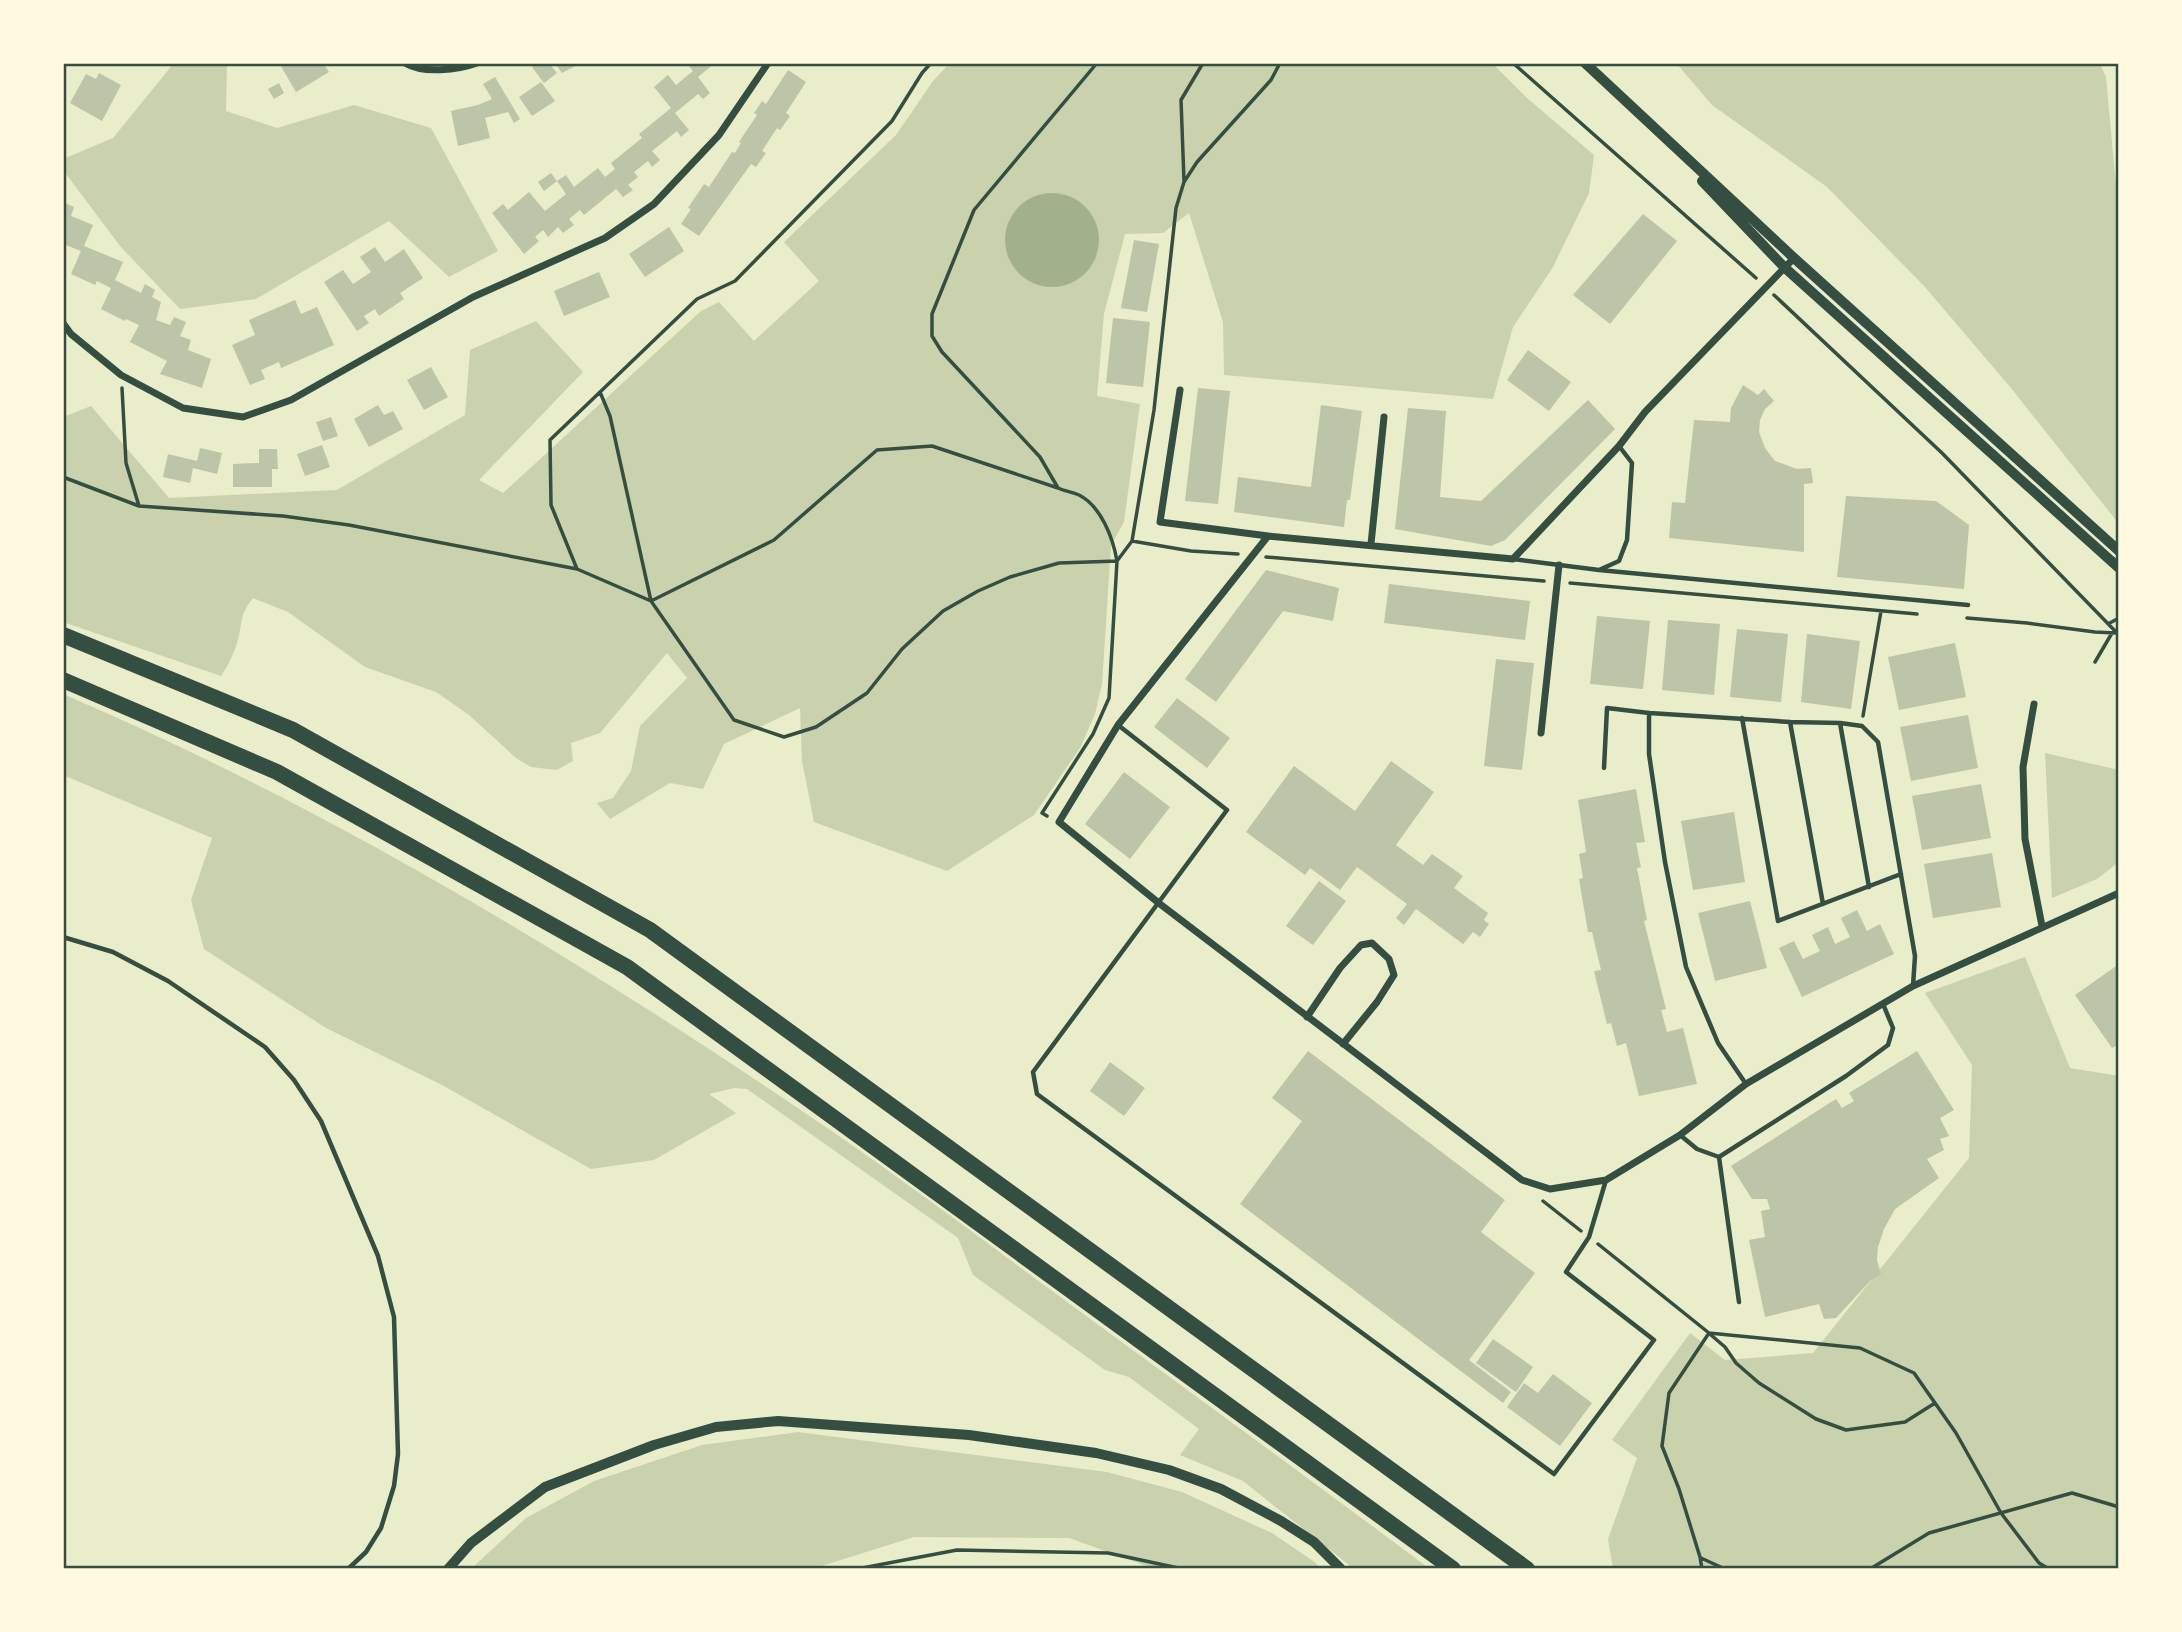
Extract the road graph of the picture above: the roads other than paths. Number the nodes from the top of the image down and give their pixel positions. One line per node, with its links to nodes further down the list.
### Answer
1 (405, 63): 2 (street)
2 (477, 63)
3 (768, 63): 8 (street)
4 (1585, 63): 5 (street)
5 (1625, 101): 6 (street); 7 (street)
6 (1794, 258): 7 (street); 14 (street)
7 (1784, 267): 11 (street); 17 (street)
8 (63, 323)
9 (1180, 390): 12 (street)
10 (1384, 417): 13 (street)
11 (1619, 446): 15 (street); 18 (lane)
12 (1268, 536): 13 (street); 27 (street)
13 (1371, 544): 15 (street)
14 (2119, 551)
15 (1513, 559): 16 (lane)
16 (1559, 565): 18 (lane); 28 (street)
17 (2119, 568)
18 (1599, 570): 19 (lane)
19 (1968, 605)
20 (63, 635): 50 (highway)
21 (63, 680): 49 (highway)
22 (2034, 704): 35 (street)
23 (1648, 713): 24 (lane); 29 (lane); 41 (lane)
24 (1742, 718): 25 (lane); 34 (lane)
25 (1790, 722): 26 (lane); 34 (lane)
26 (1840, 723): 30 (lane); 31 (lane)
27 (1118, 725): 33 (street); 33 (lane)
28 (1541, 733)
29 (1604, 768)
30 (1901, 874): 31 (lane); 37 (lane)
31 (1869, 887): 34 (lane)
32 (2119, 893): 35 (street)
33 (1160, 904): 39 (street); 44 (lane)
34 (1824, 904)
35 (2042, 926): 37 (street)
36 (63, 937): 46 (lane)
37 (1913, 986): 38 (street)
38 (1883, 1003): 41 (street); 43 (lane)
39 (1307, 1017): 40 (street); 40 (street)
40 (1343, 1044): 44 (street)
41 (1746, 1084): 42 (street)
42 (1680, 1135): 43 (lane); 44 (street)
43 (1719, 1157): 45 (lane)
44 (1606, 1180)
45 (1739, 1302)
46 (348, 1569)
47 (448, 1569): 48 (street)
48 (1340, 1569)
49 (1453, 1569)
50 (1527, 1569)

